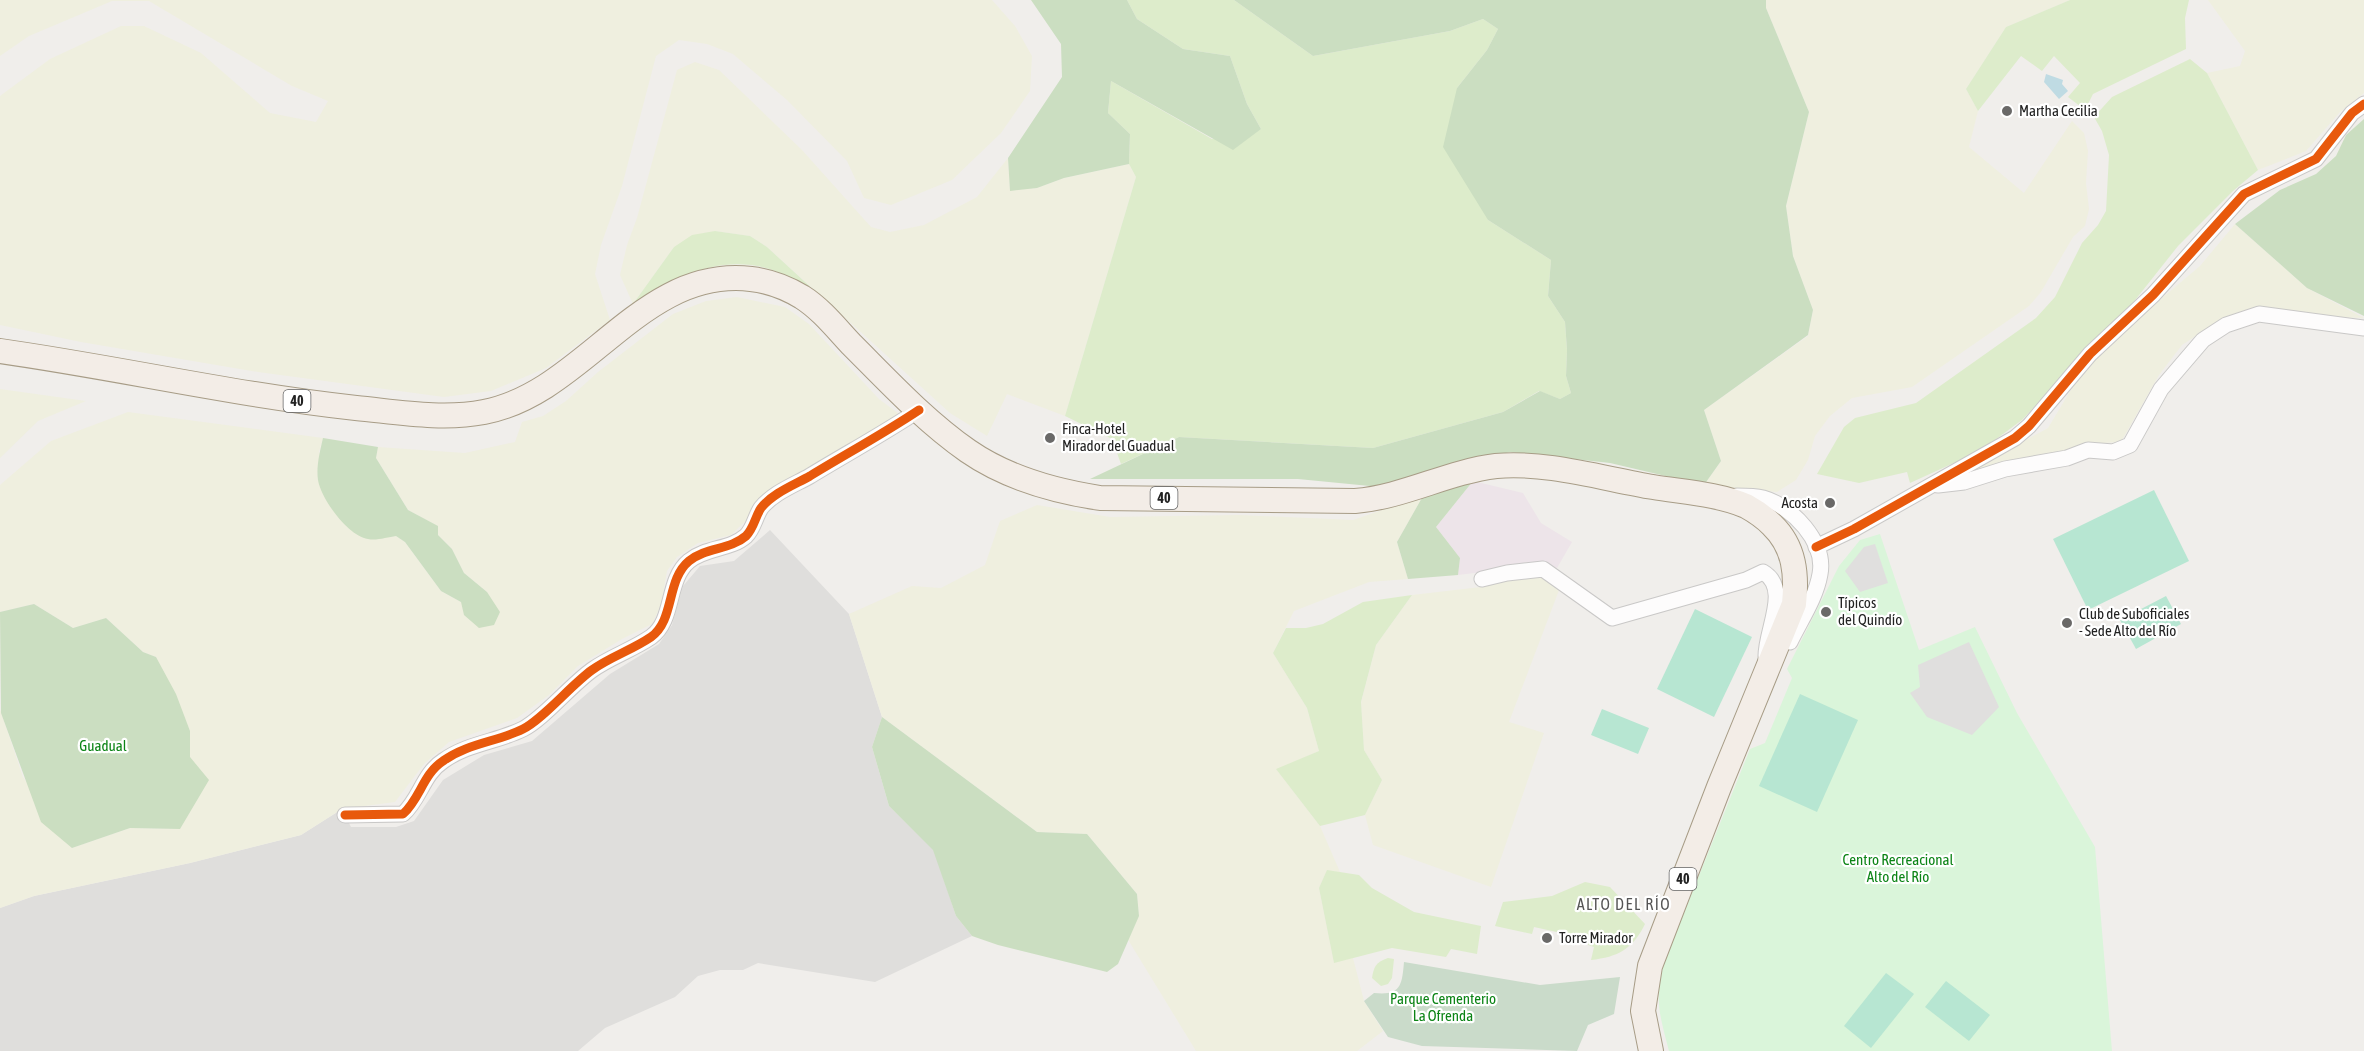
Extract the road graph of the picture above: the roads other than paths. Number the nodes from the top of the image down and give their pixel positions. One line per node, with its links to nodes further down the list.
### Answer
1 (2364, 104): 5 (street)
2 (2364, 328): 5 (street)
3 (0, 351): 4 (main road, 40)
4 (919, 410): 6 (main road, 40); 11 (street)
5 (1932, 485): 7 (street)
6 (1706, 496): 7 (street); 9 (main road, 40)
7 (1816, 547): 10 (street)
8 (1482, 579): 9 (street)
9 (1767, 674): 10 (main road, 40)
10 (1728, 765): 12 (main road, 40)
11 (345, 815)
12 (1651, 1051)

